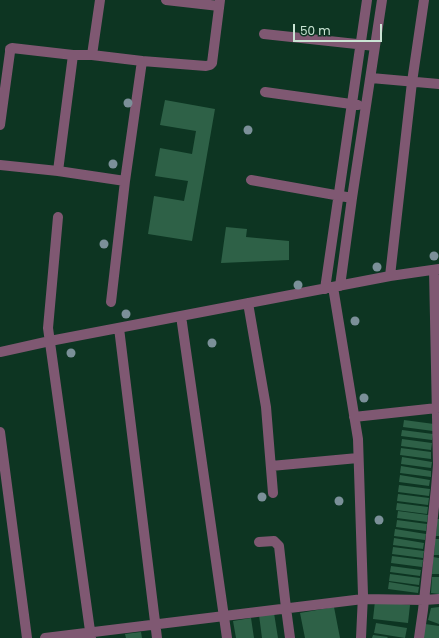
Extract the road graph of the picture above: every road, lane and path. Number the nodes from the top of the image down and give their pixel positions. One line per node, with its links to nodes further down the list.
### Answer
1 (100, 0): 11 (street)
2 (166, 0): 6 (street)
3 (367, 0): 8 (street)
4 (382, 0): 9 (street)
5 (424, 0): 14 (street)
6 (220, 3): 12 (street)
7 (264, 34): 8 (street)
8 (360, 45): 9 (street); 17 (street)
9 (375, 46): 13 (street)
10 (73, 55): 11 (street); 19 (street); 21 (street)
11 (92, 55): 12 (street)
12 (142, 61): 23 (street)
13 (370, 78): 14 (street); 18 (street)
14 (412, 82): 15 (street); 28 (street)
15 (439, 84)
16 (265, 92): 17 (street)
17 (351, 104): 18 (street); 24 (street)
18 (366, 106): 25 (street)
19 (0, 125)
20 (0, 165): 21 (street)
21 (58, 171): 23 (street)
22 (251, 180): 24 (street)
23 (125, 181): 30 (street)
24 (338, 195): 25 (street); 29 (street)
25 (352, 198): 29 (street)
26 (58, 217): 34 (street)
27 (437, 269): 28 (street); 36 (street)
28 (390, 276): 29 (street)
29 (333, 287): 31 (street); 37 (street)
30 (111, 302)
31 (248, 303): 32 (street); 40 (street)
32 (182, 316): 33 (street); 47 (street)
33 (119, 328): 34 (street); 48 (street)
34 (50, 341): 35 (street); 49 (street)
35 (0, 352)
36 (437, 408): 37 (street); 45 (street)
37 (354, 417): 39 (street)
38 (0, 432): 50 (street)
39 (358, 458): 40 (street); 43 (street)
40 (271, 466): 41 (street)
41 (273, 493)
42 (259, 542): 46 (street)
43 (363, 599): 45 (street); 46 (street); 55 (street)
44 (439, 599): 45 (street)
45 (424, 600): 56 (street)
46 (286, 608): 47 (street); 54 (street)
47 (224, 616): 48 (street); 53 (street)
48 (155, 624): 49 (street); 52 (street)
49 (91, 635): 51 (street)
50 (28, 638)
51 (45, 638)
52 (156, 638)
53 (227, 638)
54 (290, 638)
55 (361, 638)
56 (419, 638)

